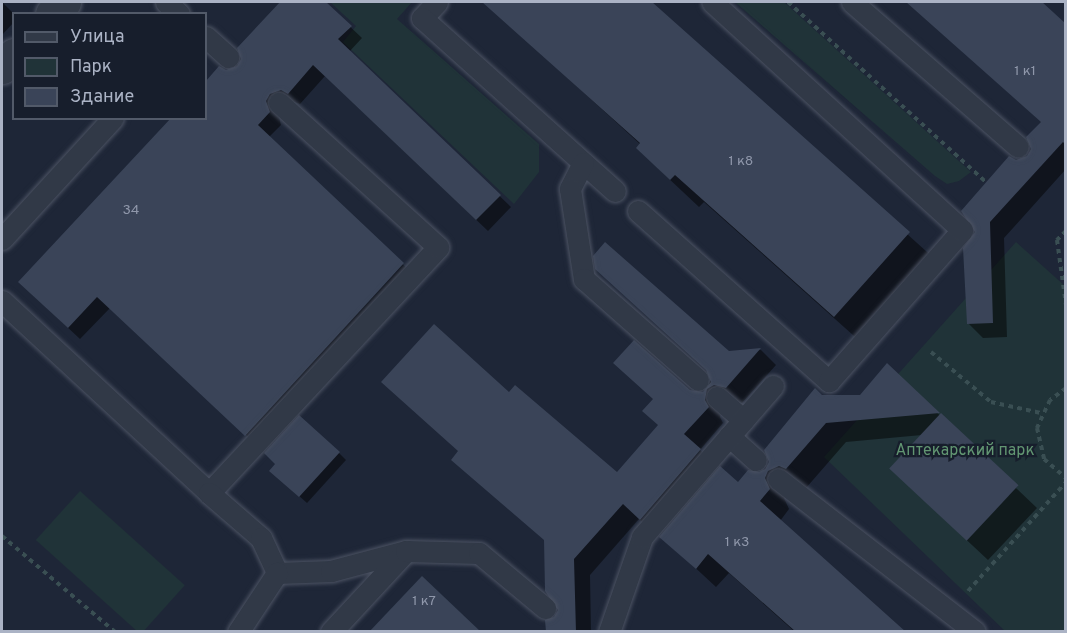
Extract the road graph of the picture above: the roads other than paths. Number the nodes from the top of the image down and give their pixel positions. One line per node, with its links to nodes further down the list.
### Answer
1 (436, 2): 9 (lane)
2 (712, 2): 11 (lane)
3 (852, 2): 8 (lane)
4 (207, 38): 5 (lane)
5 (228, 57)
6 (279, 104): 21 (lane)
7 (111, 120): 12 (lane)
8 (1018, 147)
9 (583, 164): 10 (lane); 14 (lane)
10 (615, 191)
11 (638, 211)
12 (2, 239)
13 (2, 301): 21 (lane)
14 (698, 380)
15 (772, 386): 17 (lane)
16 (717, 397): 17 (lane)
17 (743, 420): 18 (lane)
18 (729, 436): 19 (lane); 27 (lane)
19 (756, 460)
20 (778, 479): 28 (lane)
21 (209, 492): 23 (lane)
22 (406, 551): 23 (lane); 24 (lane); 26 (lane)
23 (278, 573): 25 (lane)
24 (545, 608)
25 (238, 632)
26 (331, 632)
27 (609, 632)
28 (975, 632)

